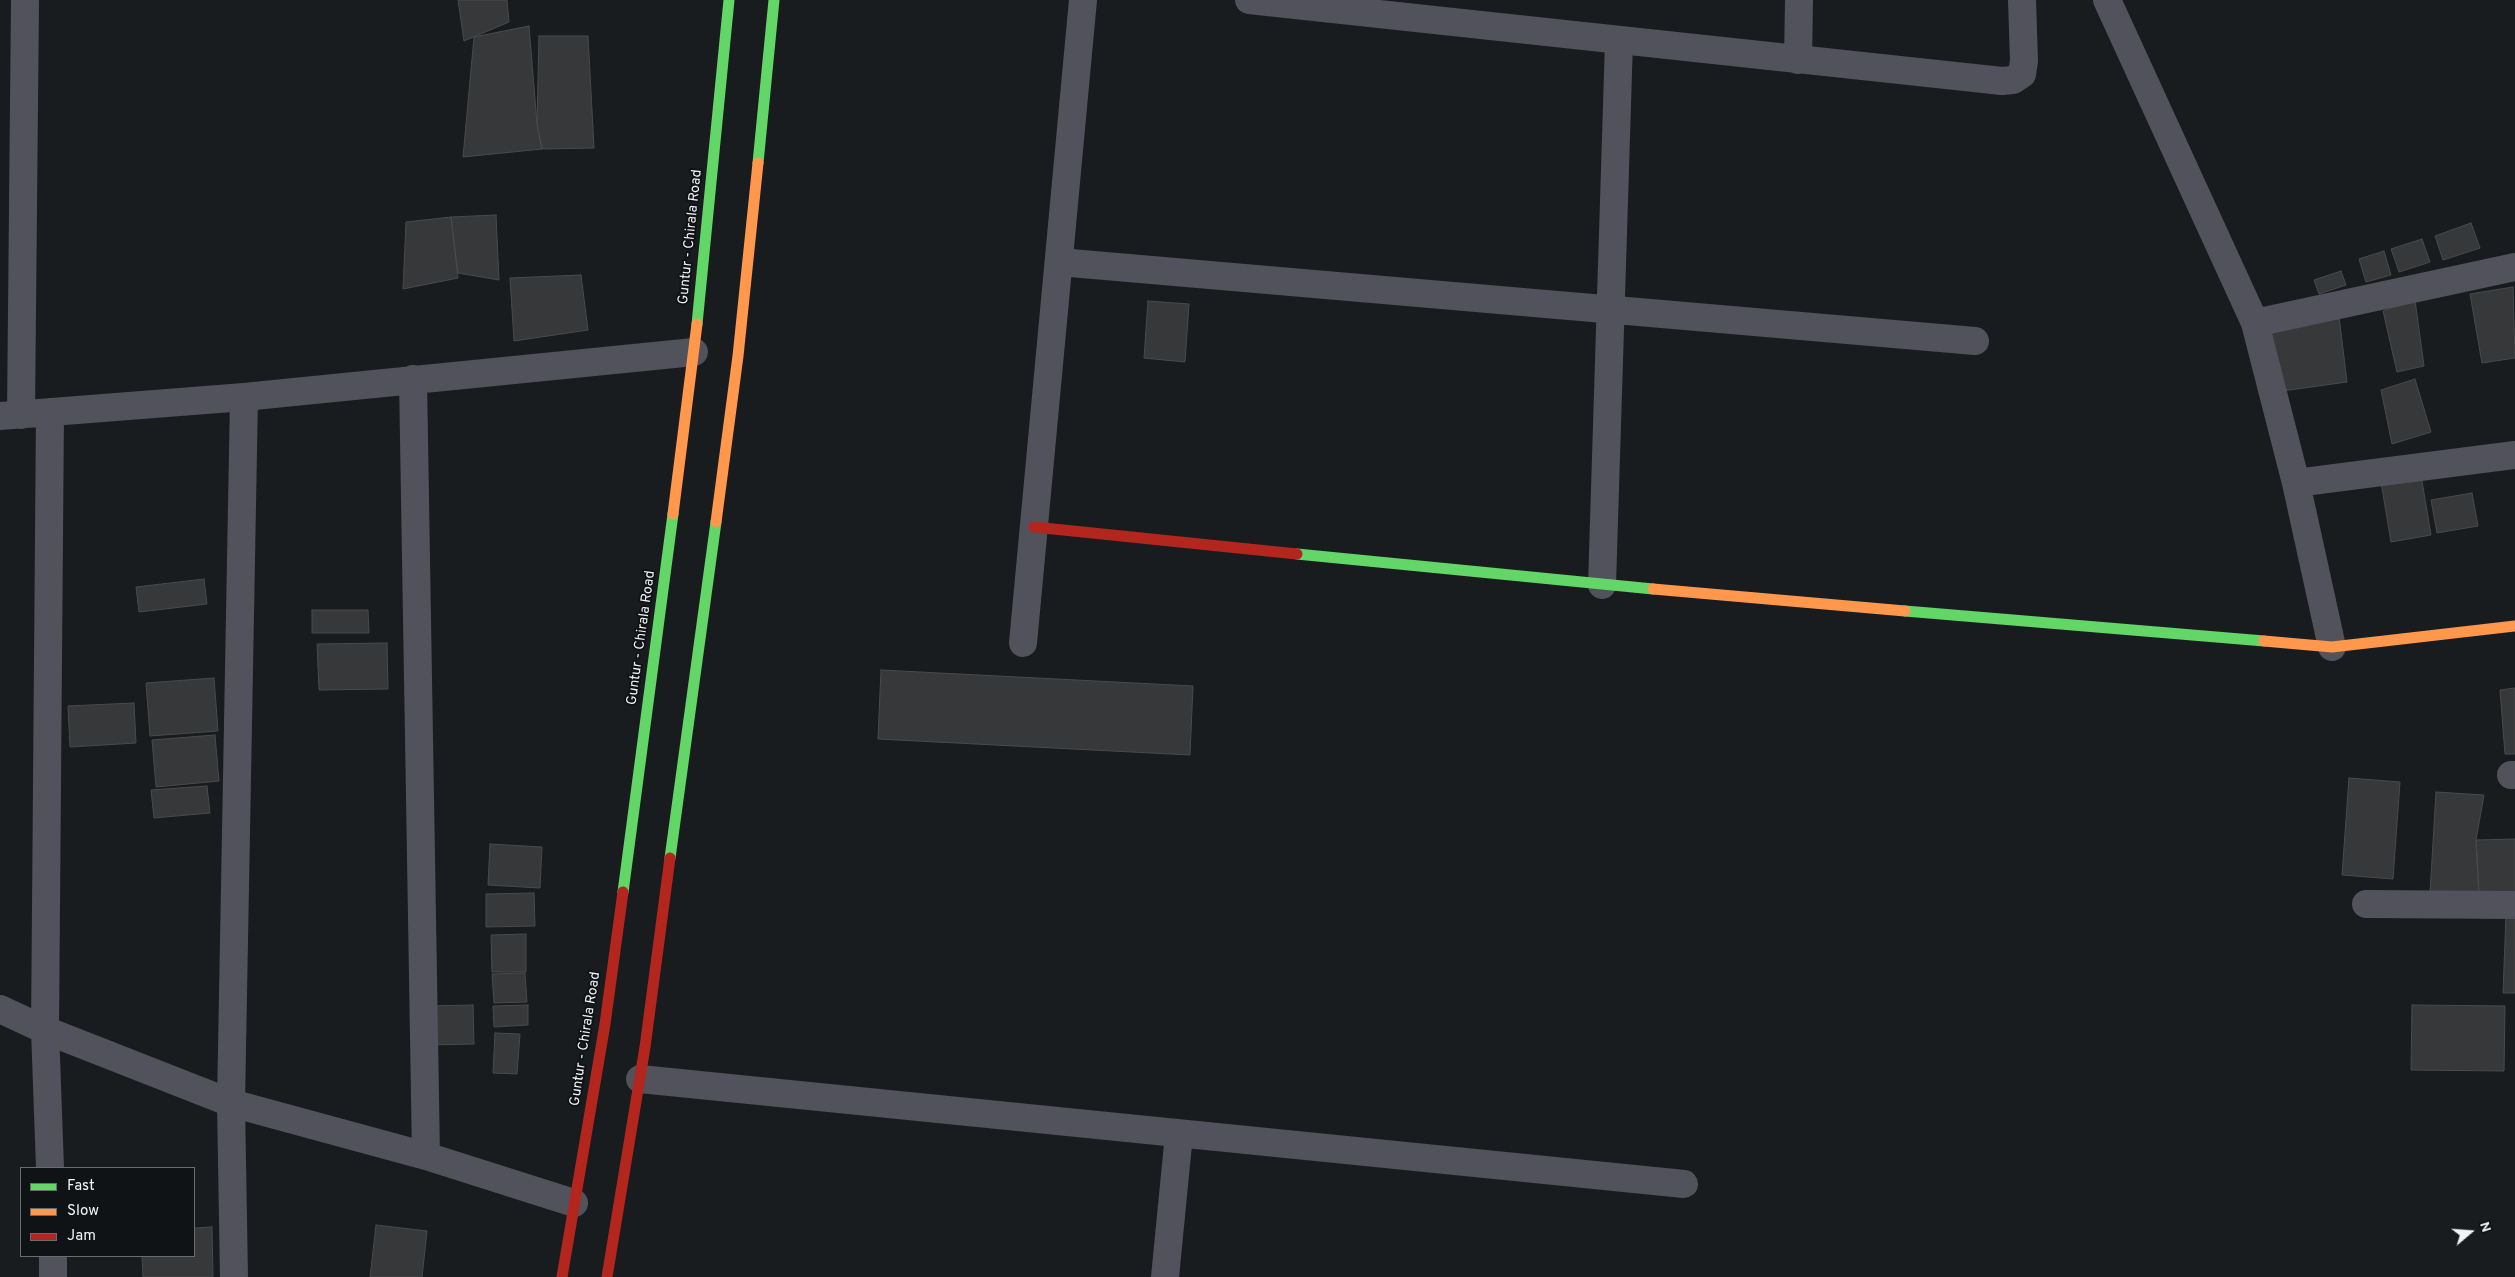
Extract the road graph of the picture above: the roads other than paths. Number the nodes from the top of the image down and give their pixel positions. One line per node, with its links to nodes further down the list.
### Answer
1 (25, 0): 20 (street)
2 (729, 0): 16 (main road, Guntur - Chirala Road)
3 (774, 0): 32 (main road)
4 (1082, 0): 11 (street)
5 (1249, 0): 9 (street)
6 (1799, 0): 10 (street)
7 (2022, 0): 10 (street)
8 (2107, 0): 14 (street)
9 (1619, 41): 10 (street); 13 (street)
10 (1798, 60)
11 (1059, 262): 13 (street); 23 (street)
12 (2515, 267): 14 (street)
13 (1611, 308): 15 (street); 24 (street)
14 (2255, 323): 22 (street)
15 (1975, 341)
16 (694, 352): 17 (street); 38 (main road, Guntur - Chirala Road)
17 (413, 379): 18 (street); 35 (street)
18 (244, 396): 19 (street); 33 (street)
19 (50, 412): 20 (street); 31 (street)
20 (11, 416)
21 (2515, 455): 22 (street)
22 (2296, 483): 27 (street)
23 (1034, 527): 24 (main road); 26 (street)
24 (1602, 585): 27 (main road)
25 (2515, 626): 27 (main road)
26 (1023, 643)
27 (2332, 647)
28 (2366, 904): 29 (street)
29 (2515, 905)
30 (0, 1009): 31 (street)
31 (45, 1030): 33 (street); 36 (street)
32 (640, 1079): 34 (street); 43 (main road)
33 (231, 1102): 35 (street); 41 (street)
34 (1179, 1134): 37 (street); 44 (street)
35 (426, 1156): 38 (street)
36 (50, 1167)
37 (1684, 1184)
38 (574, 1203): 42 (main road, Guntur - Chirala Road)
39 (53, 1257): 40 (street)
40 (54, 1277)
41 (234, 1277)
42 (562, 1277)
43 (607, 1277)
44 (1165, 1277)

